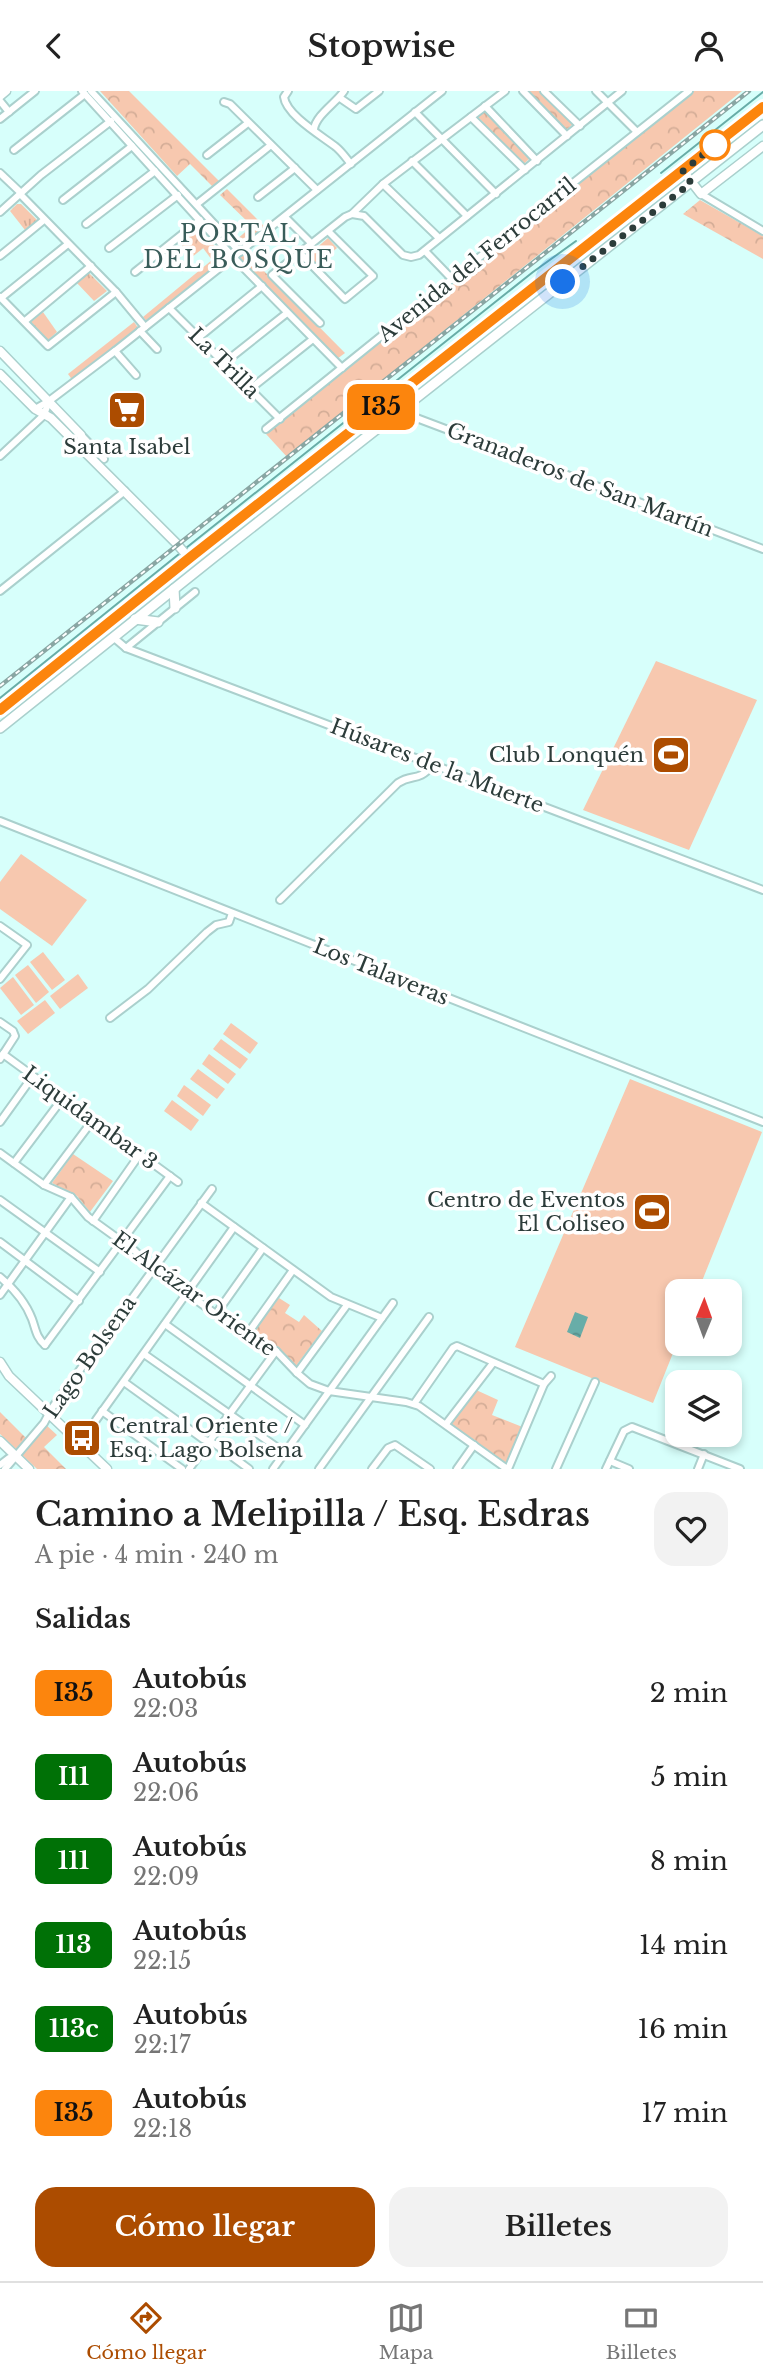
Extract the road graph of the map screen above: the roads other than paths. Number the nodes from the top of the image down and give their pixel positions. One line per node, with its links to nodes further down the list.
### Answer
1 (6, 91): 14 (street)
2 (35, 91): 20 (street)
3 (288, 91): 28 (street)
4 (379, 91): 13 (street)
5 (442, 91): 21 (street)
6 (505, 91): 18 (street)
7 (523, 91): 30 (street)
8 (544, 91): 27 (street)
9 (596, 91): 17 (street)
10 (622, 91): 17 (street)
11 (689, 91): 29 (street, Avenida del Ferrocarril)
12 (86, 92): 24 (street); 35 (street)
13 (342, 94): 28 (street)
14 (0, 96)
15 (0, 101): 20 (street)
16 (224, 101): 25 (street)
17 (608, 103): 27 (street); 29 (street)
18 (485, 106): 22 (street); 38 (street)
19 (763, 107): 43 (main road)
20 (9, 112): 23 (street)
21 (415, 113): 31 (street); 39 (street)
22 (471, 117): 31 (street); 41 (street)
23 (0, 119)
24 (113, 119): 33 (street); 48 (street); 54 (street)
25 (248, 123): 32 (street); 36 (street)
26 (763, 125): 45 (main road)
27 (580, 126): 30 (street)
28 (314, 129): 39 (street)
29 (637, 132): 75 (street, Avenida del Ferrocarril)
30 (567, 137): 38 (street)
31 (441, 140): 37 (street); 49 (street)
32 (271, 145): 40 (street); 54 (street)
33 (132, 146): 42 (street); 53 (street)
34 (763, 146): 50 (street)
35 (14, 150)
36 (208, 155)
37 (412, 161): 46 (street); 57 (street)
38 (537, 161): 41 (street)
39 (351, 164): 47 (street)
40 (295, 168): 47 (street); 52 (street)
41 (525, 170): 49 (street)
42 (155, 171): 51 (street); 61 (street)
43 (683, 171): 45 (street); 106 (main road)
44 (0, 173): 48 (street)
45 (691, 183): 50 (street); 96 (main road)
46 (383, 184): 56 (street); 64 (street)
47 (317, 190): 58 (street)
48 (21, 193): 55 (street); 59 (street)
49 (496, 194): 57 (street)
50 (701, 194): 63 (street)
51 (178, 195): 60 (street); 67 (street)
52 (258, 197)
53 (63, 200)
54 (197, 205): 69 (street)
55 (0, 212)
56 (352, 214): 62 (street); 68 (street)
57 (467, 216): 64 (street)
58 (285, 217): 65 (street); 69 (street)
59 (44, 220): 66 (street); 71 (street)
60 (200, 220): 72 (street); 74 (street)
61 (86, 225)
62 (328, 231): 65 (street); 70 (street)
63 (763, 231)
64 (439, 238): 68 (street)
65 (311, 243): 70 (street)
66 (68, 244): 73 (street); 78 (street)
67 (109, 248)
68 (425, 251): 75 (street)
69 (240, 252): 72 (street)
70 (300, 253): 82 (street)
71 (0, 255)
72 (233, 257): 76 (street); 79 (street)
73 (91, 266): 77 (street); 81 (street)
74 (135, 272)
75 (452, 279): 90 (street, Avenida del Ferrocarril)
76 (262, 286): 80 (street); 84 (street)
77 (116, 292): 81 (street); 83 (street)
78 (1, 298): 81 (street)
79 (169, 308): 83 (street); 84 (street, La Trilla)
80 (287, 313): 85 (street); 89 (street)
81 (24, 321)
82 (320, 323)
83 (142, 329): 86 (street); 88 (street)
84 (198, 338): 89 (street, La Trilla)
85 (313, 339): 90 (street); 93 (street)
86 (157, 349)
87 (0, 351): 94 (street)
88 (115, 351): 92 (street); 94 (street)
89 (224, 363): 93 (street, La Trilla)
90 (342, 368): 98 (street, Avenida del Ferrocarril)
91 (0, 374): 95 (street)
92 (136, 375)
93 (250, 389): 98 (street, La Trilla)
94 (49, 401): 95 (street); 97 (street); 100 (street)
95 (35, 409): 97 (street)
96 (398, 411): 105 (street, Granaderos de San Martín); 107 (main road)
97 (44, 415): 101 (street); 102 (street)
98 (280, 419): 99 (street, Avenida del Ferrocarril)
99 (266, 429)
100 (81, 436): 101 (street); 103 (street)
101 (85, 452): 104 (street)
102 (0, 456)
103 (104, 460)
104 (125, 491): 106 (street); 108 (street)
105 (763, 549)
106 (185, 553): 115 (main road)
107 (174, 589): 110 (main road); 111 (main road)
108 (0, 591)
109 (195, 592): 110 (street)
110 (175, 608): 112 (street)
111 (135, 619): 112 (main road); 113 (main road)
112 (158, 622): 114 (street)
113 (113, 637): 114 (street, Húsares de la Muerte); 116 (main road)
114 (127, 648): 117 (street, Húsares de la Muerte)
115 (0, 710)
116 (0, 728)
117 (433, 765): 119 (street, Húsares de la Muerte); 120 (street)
118 (0, 821): 121 (street, Los Talaveras)
119 (763, 890)
120 (280, 900)
121 (232, 913): 124 (street); 131 (street, Los Talaveras)
122 (0, 926): 123 (street)
123 (0, 979)
124 (110, 1018)
125 (0, 1022): 126 (street)
126 (1, 1056): 127 (street, Liquidambar 3)
127 (33, 1076): 128 (street, Liquidambar 3); 130 (street)
128 (62, 1098): 129 (street, Liquidambar 3); 134 (street)
129 (93, 1120): 133 (street, Liquidambar 3); 137 (street)
130 (0, 1122)
131 (763, 1122)
132 (0, 1153): 134 (street, El Alcázar Oriente)
133 (140, 1154): 135 (street, Liquidambar 3); 142 (street)
134 (14, 1163): 137 (street, El Alcázar Oriente)
135 (170, 1176): 136 (street, Liquidambar 3); 146 (street)
136 (178, 1182)
137 (44, 1185): 139 (street, El Alcázar Oriente)
138 (212, 1189): 141 (street, Lago Bolsena)
139 (71, 1197): 142 (street, El Alcázar Oriente); 144 (street)
140 (0, 1200): 144 (street)
141 (201, 1203): 143 (street); 149 (street, Lago Bolsena)
142 (93, 1221): 146 (street, El Alcázar Oriente)
143 (234, 1227): 147 (street); 154 (street)
144 (45, 1233): 148 (street); 151 (street)
145 (0, 1242): 148 (street)
146 (122, 1242): 149 (street, El Alcázar Oriente); 151 (street)
147 (263, 1248): 150 (street); 159 (street)
148 (25, 1261): 153 (street); 156 (street)
149 (153, 1269): 154 (street, El Alcázar Oriente); 180 (street, Lago Bolsena)
150 (293, 1270): 158 (street); 163 (street)
151 (100, 1272): 156 (street)
152 (0, 1277): 153 (street)
153 (9, 1284): 155 (street); 164 (street)
154 (188, 1293): 159 (street, El Alcázar Oriente); 162 (street)
155 (0, 1296)
156 (79, 1301): 164 (street)
157 (393, 1303): 161 (street)
158 (347, 1305): 161 (street); 170 (street)
159 (216, 1314): 163 (street, El Alcázar Oriente)
160 (429, 1317): 177 (street)
161 (382, 1318): 176 (street)
162 (165, 1324): 166 (street); 175 (street)
163 (246, 1336): 165 (street, El Alcázar Oriente)
164 (44, 1345): 167 (street)
165 (276, 1351): 170 (street, El Alcázar Oriente); 175 (street)
166 (144, 1354): 172 (street); 181 (street)
167 (45, 1355)
168 (0, 1362): 180 (street)
169 (493, 1363): 174 (street); 178 (street); 183 (street)
170 (297, 1373): 176 (street, El Alcázar Oriente)
171 (551, 1376): 174 (street)
172 (124, 1382): 179 (street); 186 (street)
173 (595, 1382): 205 (street)
174 (544, 1384): 204 (street)
175 (250, 1386): 181 (street); 184 (street)
176 (329, 1391): 177 (street, El Alcázar Oriente); 184 (street)
177 (371, 1397): 178 (street, El Alcázar Oriente); 200 (street)
178 (414, 1404): 183 (street, El Alcázar Oriente)
179 (102, 1411): 182 (street); 196 (street)
180 (49, 1413): 190 (street, Lago Bolsena); 195 (street)
181 (230, 1414): 186 (street); 188 (street)
182 (96, 1420)
183 (446, 1424): 187 (street, El Alcázar Oriente)
184 (305, 1425): 188 (street)
185 (0, 1441): 190 (street)
186 (209, 1441): 197 (street); 198 (street)
187 (474, 1445): 203 (street); 204 (street, El Alcázar Oriente)
188 (285, 1453): 199 (street)
189 (704, 1454): 191 (street); 208 (street); 209 (street)
190 (15, 1456): 192 (street, Lago Bolsena); 193 (street, Lago Bolsena); 194 (street)
191 (610, 1461): 206 (street); 207 (street)
192 (0, 1465)
193 (5, 1469)
194 (29, 1469)
195 (107, 1469)
196 (182, 1469)
197 (189, 1469)
198 (249, 1469)
199 (274, 1469)
200 (318, 1469)
201 (372, 1469): 202 (street)
202 (430, 1469)
203 (457, 1469)
204 (507, 1469)
205 (556, 1469)
206 (606, 1469)
207 (629, 1469)
208 (698, 1469)
209 (740, 1469)

